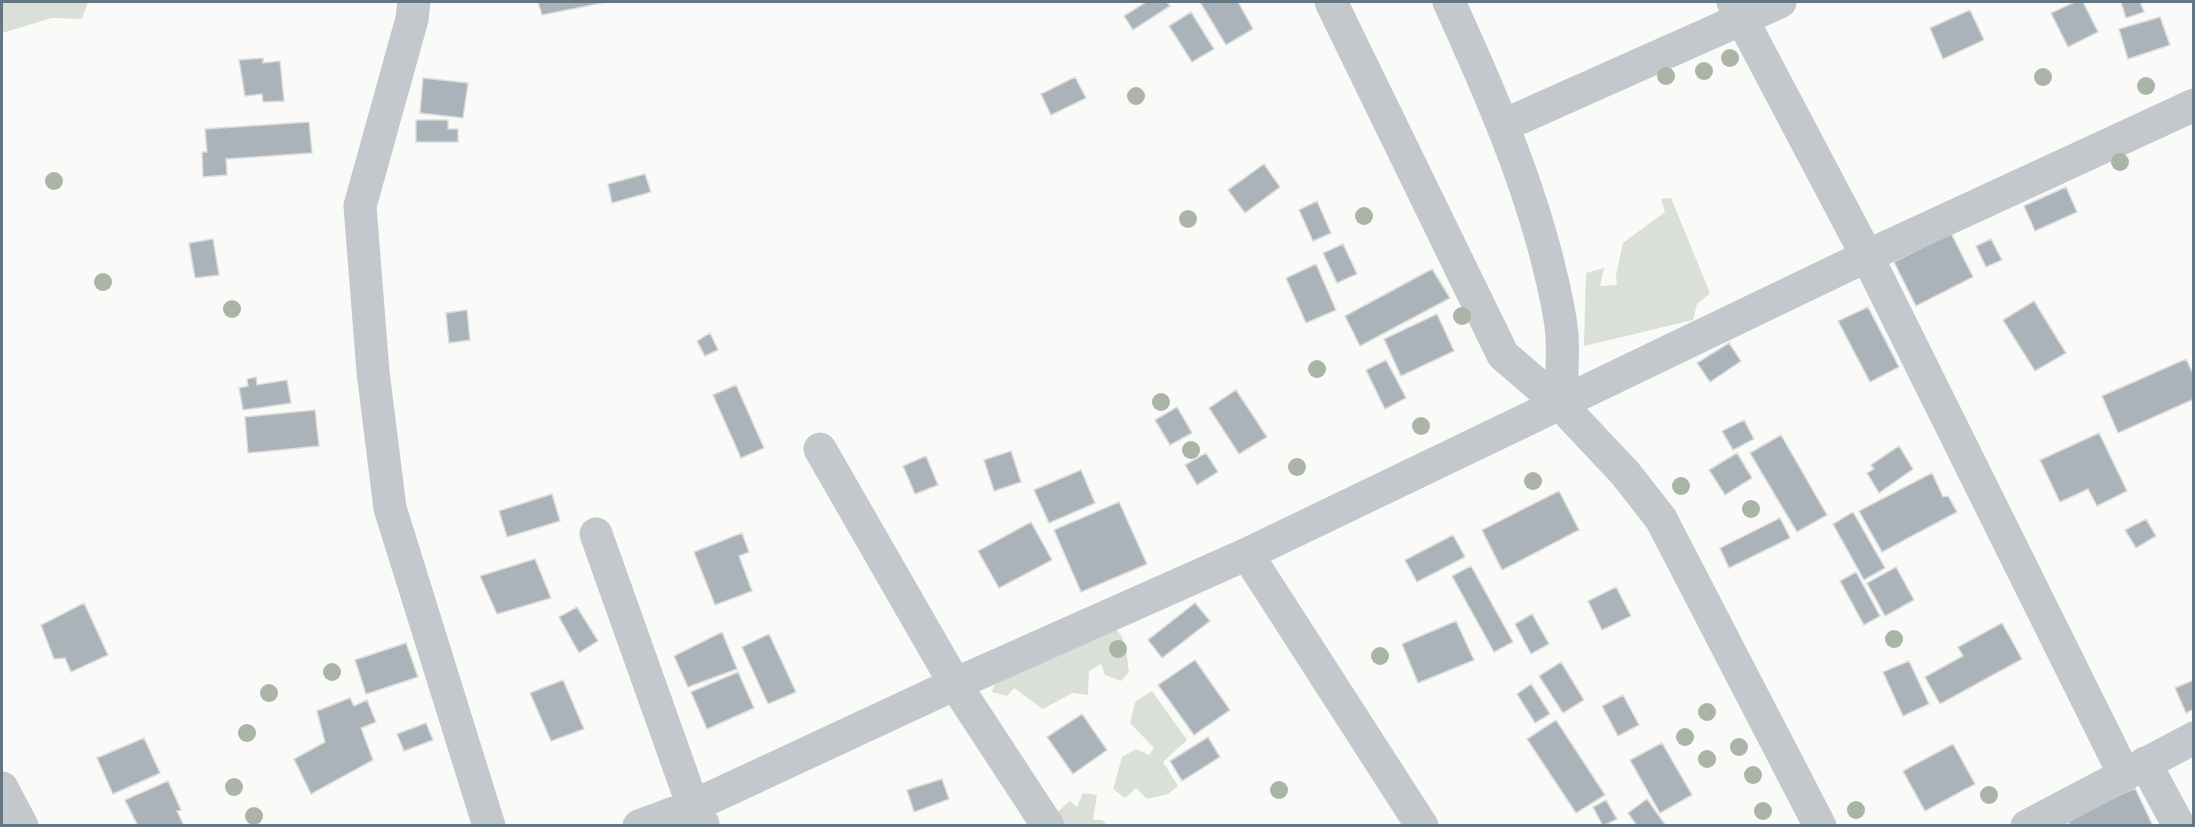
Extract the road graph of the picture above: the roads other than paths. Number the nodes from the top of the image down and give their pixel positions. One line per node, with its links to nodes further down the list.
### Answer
1 (414, 2): 19 (street)
2 (1331, 2): 9 (street)
3 (1449, 2): 7 (street)
4 (1780, 2): 5 (street)
5 (1737, 10): 7 (street); 8 (street)
6 (2193, 105): 8 (street)
7 (1504, 125): 9 (street)
8 (1867, 256): 9 (street); 15 (street)
9 (1562, 405): 12 (street); 23 (street)
10 (820, 449): 13 (street)
11 (596, 534): 17 (street)
12 (1247, 554): 13 (street); 22 (street)
13 (955, 684): 17 (street); 21 (street)
14 (2193, 738): 15 (street)
15 (2135, 769): 24 (street); 25 (street)
16 (2, 788): 18 (street)
17 (699, 816): 20 (street)
18 (22, 825)
19 (489, 825)
20 (639, 825)
21 (1048, 825)
22 (1422, 825)
23 (1820, 825)
24 (2027, 825)
25 (2179, 825)

